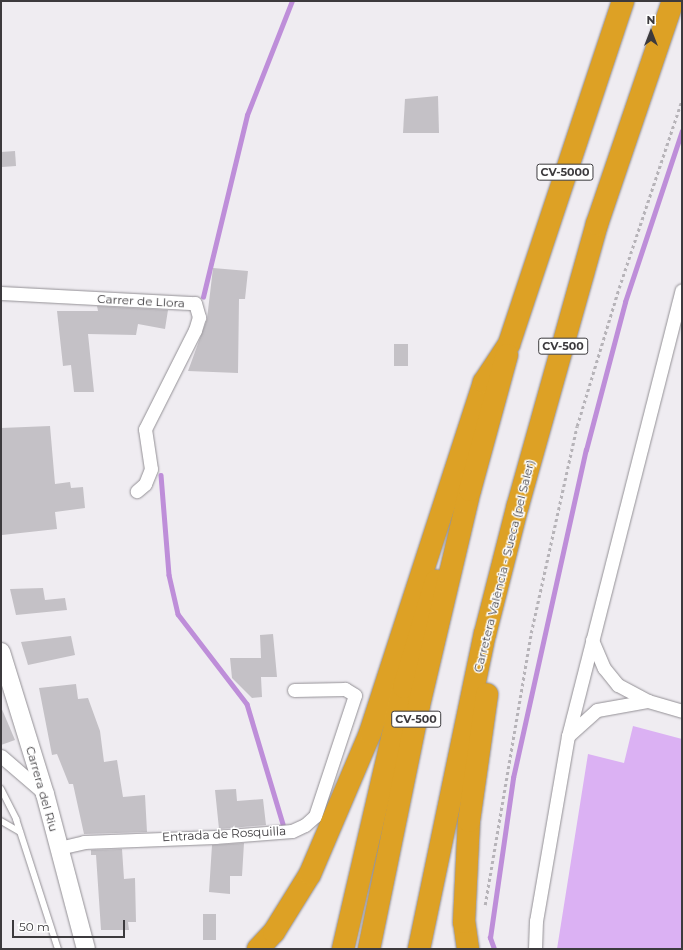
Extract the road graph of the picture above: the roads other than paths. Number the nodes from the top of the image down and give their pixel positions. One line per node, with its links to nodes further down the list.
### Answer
1 (623, 1): 6 (highway, CV-5000)
2 (674, 1): 3 (highway, CV-5000)
3 (609, 187): 9 (highway, Carretera València - Sueca (pel Saler) / CV-500)
4 (682, 290): 10 (street)
5 (1, 294): 8 (street, Carrer de Llora)
6 (510, 344): 7 (highway, CV-500); 26 (highway)
7 (470, 490): 27 (highway); 28 (highway, CV-500)
8 (136, 491)
9 (518, 505): 29 (highway, Carretera València - Sueca (pel Saler) / CV-500); 30 (highway)
10 (592, 640): 13 (street); 15 (street)
11 (1, 652): 18 (street, Carrera del Riu)
12 (294, 690): 21 (street, Entrada de Rosquilla)
13 (648, 701): 14 (street); 15 (street)
14 (682, 711)
15 (568, 736): 31 (street)
16 (1, 756): 18 (street)
17 (1, 789): 20 (lane)
18 (45, 794): 21 (street, Carrera del Riu)
19 (1, 821): 20 (lane)
20 (20, 832): 23 (lane)
21 (59, 848): 22 (street, Carrera del Riu)
22 (79, 926): 24 (street, Carrera del Riu); 25 (street, Carrera del Riu)
23 (58, 949)
24 (86, 949)
25 (99, 949)
26 (258, 949)
27 (344, 949)
28 (369, 949)
29 (419, 949)
30 (468, 949)
31 (535, 949)

